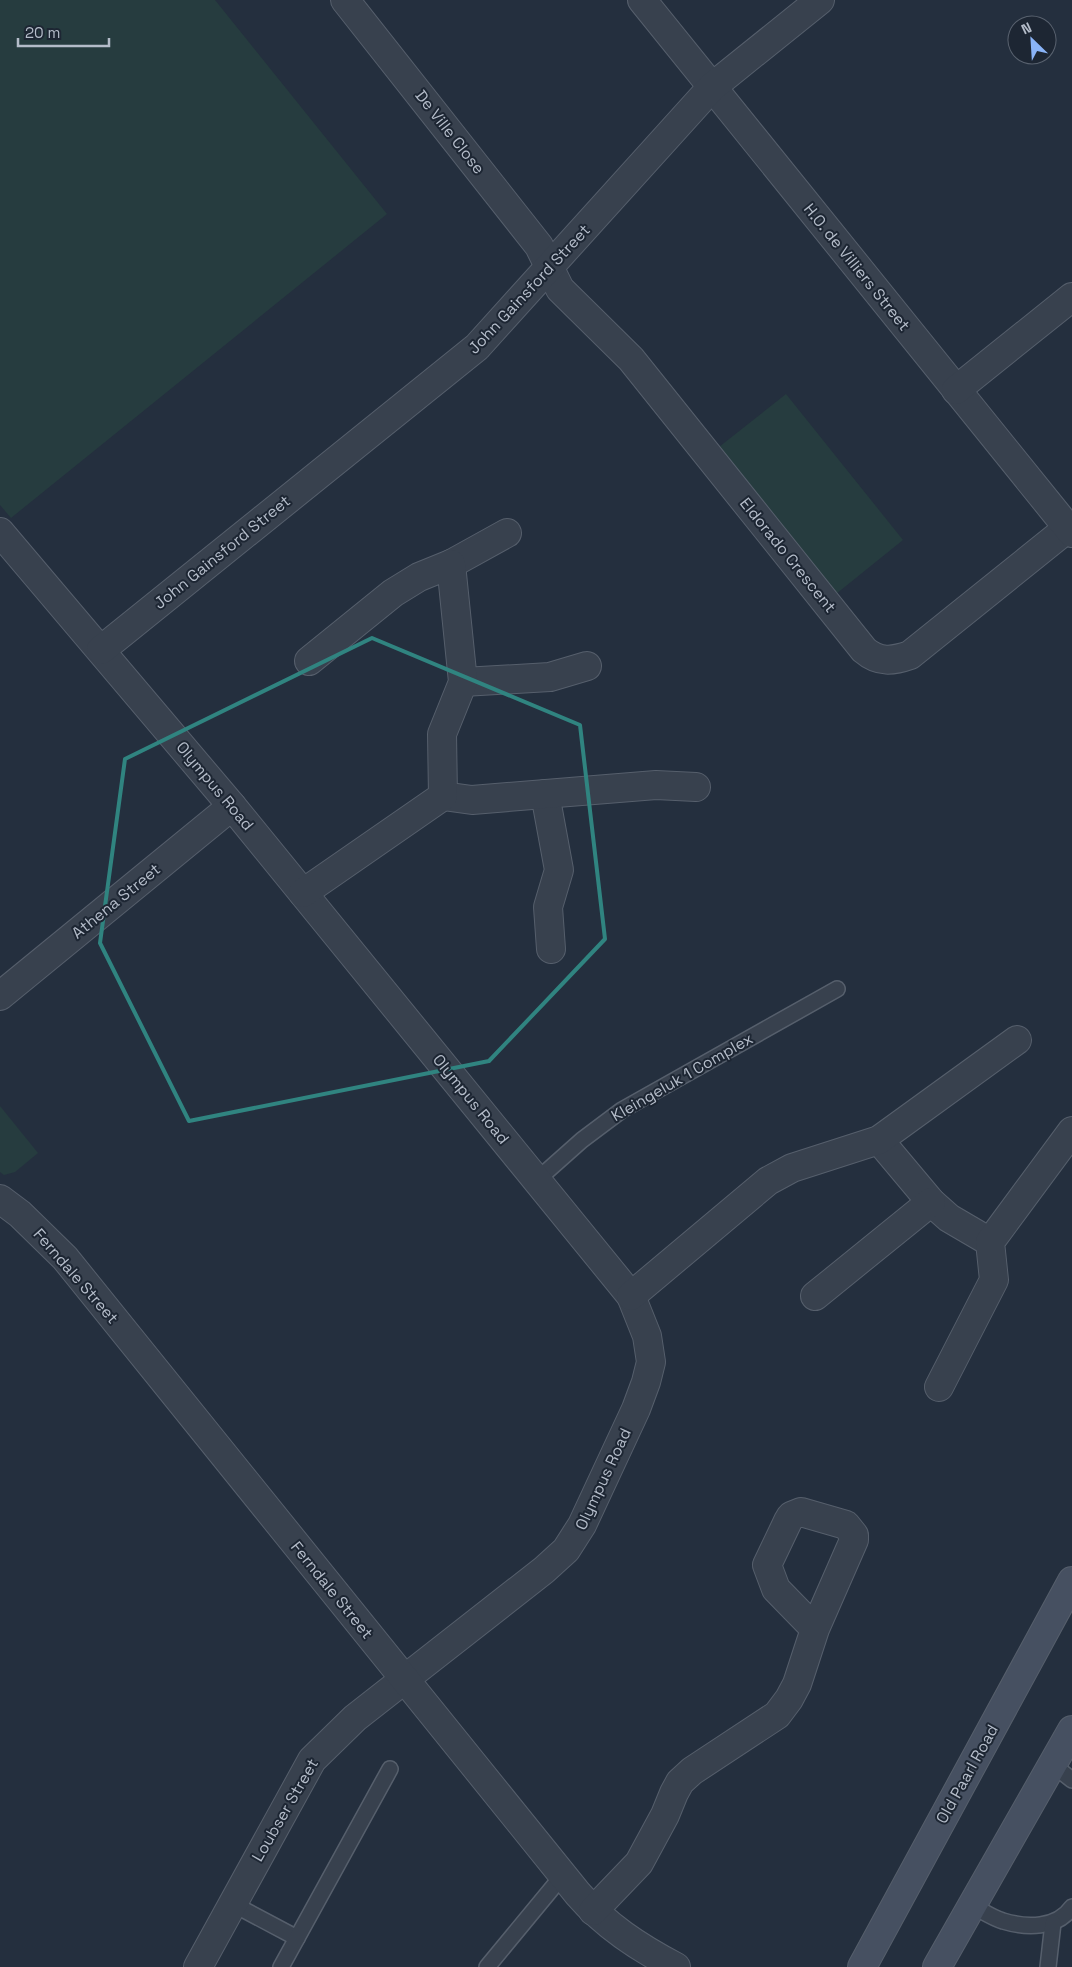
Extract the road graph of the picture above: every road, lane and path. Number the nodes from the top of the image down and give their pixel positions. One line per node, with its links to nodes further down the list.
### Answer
1 (345, 0): 5 (street, De Ville Close)
2 (642, 0): 4 (street, H.O. de Villiers Street)
3 (820, 0): 4 (street, John Gainsford Street)
4 (712, 87): 5 (street, John Gainsford Street); 7 (street, H.O. de Villiers Street)
5 (550, 268): 8 (street, Eldorado Crescent); 12 (street, John Gainsford Street)
6 (1072, 296): 7 (street)
7 (956, 390): 8 (street, H.O. de Villiers Street)
8 (1070, 530)
9 (0, 532): 12 (street, Olympus Road)
10 (508, 533): 11 (street)
11 (451, 564): 13 (street); 15 (street)
12 (101, 650): 19 (street, Olympus Road)
13 (309, 661)
14 (587, 666): 15 (street)
15 (463, 682): 18 (street)
16 (696, 787): 17 (street)
17 (545, 794): 18 (street); 21 (street)
18 (443, 796): 20 (street)
19 (232, 806): 20 (street, Olympus Road); 23 (street, Athena Street)
20 (303, 893): 27 (street, Olympus Road)
21 (551, 948)
22 (837, 989): 27 (lane, Kleingeluk 1 Complex)
23 (0, 996)
24 (1017, 1040): 26 (street)
25 (1072, 1131): 30 (street)
26 (879, 1140): 29 (street); 31 (street)
27 (537, 1180): 31 (street, Olympus Road)
28 (0, 1199): 36 (street, Ferndale Street)
29 (931, 1202): 30 (street); 32 (street)
30 (990, 1242): 33 (street)
31 (631, 1296): 36 (street, Olympus Road)
32 (815, 1296)
33 (940, 1388)
34 (1072, 1581): 51 (main road, Old Paarl Road)
35 (815, 1629): 44 (street)
36 (405, 1680): 40 (street, Ferndale Street); 41 (street, Loubser Street)
37 (1072, 1730): 39 (main road)
38 (390, 1769): 46 (lane)
39 (1062, 1772): 42 (main road)
40 (563, 1875): 44 (street, Ferndale Street); 49 (lane)
41 (232, 1904): 46 (lane); 47 (street, Loubser Street)
42 (971, 1905): 45 (lane); 52 (main road)
43 (1072, 1907): 45 (lane)
44 (593, 1911): 50 (street, Ferndale Street)
45 (1053, 1922): 53 (lane)
46 (297, 1938): 48 (lane)
47 (198, 1967)
48 (282, 1967)
49 (487, 1967)
50 (676, 1967)
51 (862, 1967)
52 (936, 1967)
53 (1048, 1967)

